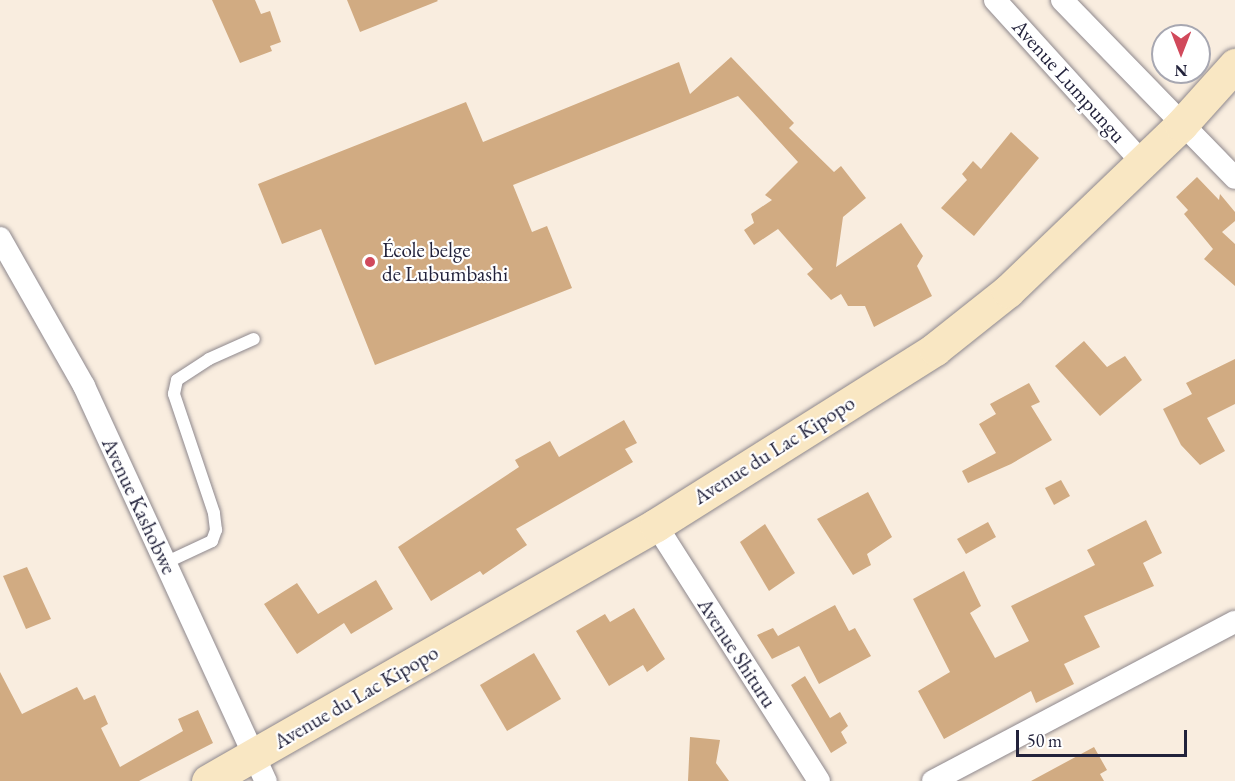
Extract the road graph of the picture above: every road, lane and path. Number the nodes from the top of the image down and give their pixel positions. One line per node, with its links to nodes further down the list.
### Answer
1 (995, 0): 5 (street, Avenue Lumpungu)
2 (1062, 0): 4 (street)
3 (1235, 65): 4 (street, Avenue du Lac Kipopo)
4 (1181, 125): 5 (street, Avenue du Lac Kipopo); 6 (street)
5 (1142, 162): 9 (street, Avenue du Lac Kipopo)
6 (1235, 178)
7 (0, 238): 10 (street, Avenue Kashobwe)
8 (254, 339): 10 (lane)
9 (656, 525): 12 (street, Avenue du Lac Kipopo); 14 (street, Avenue Shituru)
10 (165, 563): 12 (street, Avenue Kashobwe)
11 (1235, 622): 15 (street)
12 (260, 768): 13 (street, Avenue du Lac Kipopo)
13 (208, 781)
14 (819, 781)
15 (933, 781)

